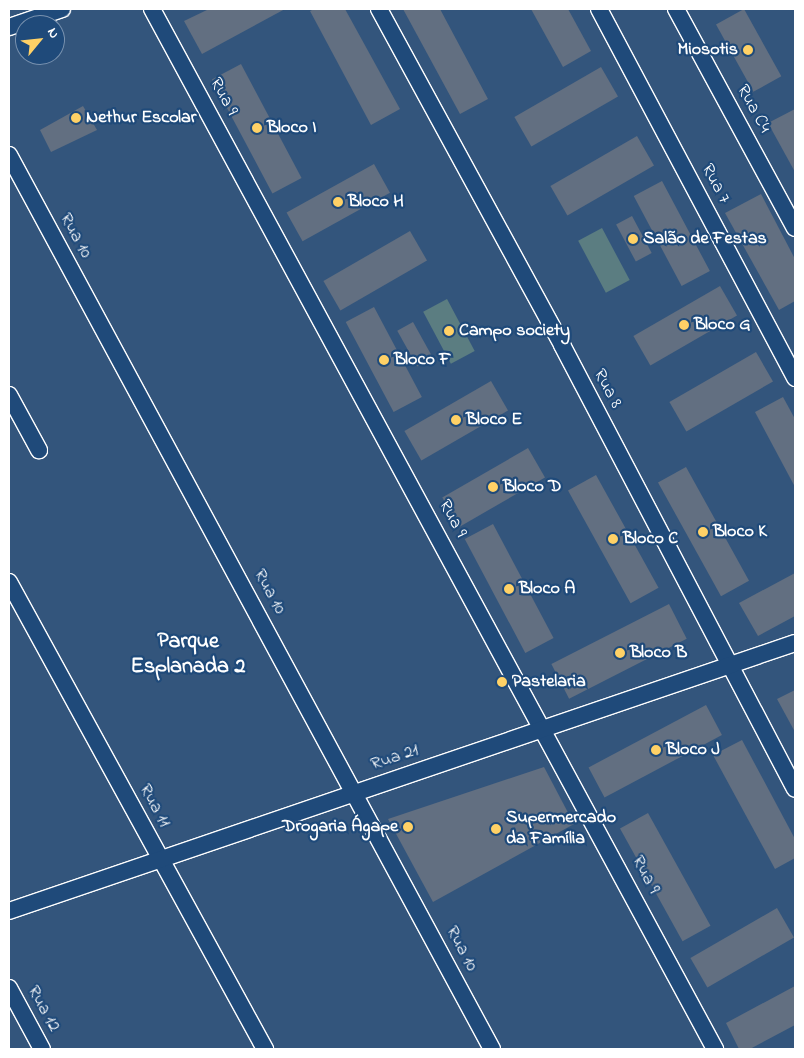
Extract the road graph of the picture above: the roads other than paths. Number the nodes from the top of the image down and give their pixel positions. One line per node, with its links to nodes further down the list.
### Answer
1 (62, 9): 6 (street)
2 (152, 9): 15 (street, Rua 9)
3 (379, 9): 14 (street, Rua 8)
4 (599, 9): 9 (street, Rua 7)
5 (676, 9): 8 (street, Rua C4)
6 (9, 27)
7 (9, 156): 17 (street, Rua 10)
8 (795, 228)
9 (795, 378)
10 (9, 395): 11 (street)
11 (39, 450)
12 (9, 582): 18 (street, Rua 11)
13 (795, 643): 14 (street, Rua 21)
14 (729, 667): 15 (street, Rua 21); 16 (street, Rua 8)
15 (543, 728): 17 (street, Rua 21); 24 (street, Rua 9)
16 (795, 789)
17 (356, 794): 18 (street, Rua 21); 23 (street, Rua 10)
18 (160, 861): 19 (street, Rua 21); 22 (street, Rua 11)
19 (9, 911)
20 (9, 988): 21 (street, Rua 12)
21 (42, 1049)
22 (264, 1049)
23 (492, 1049)
24 (715, 1049)

